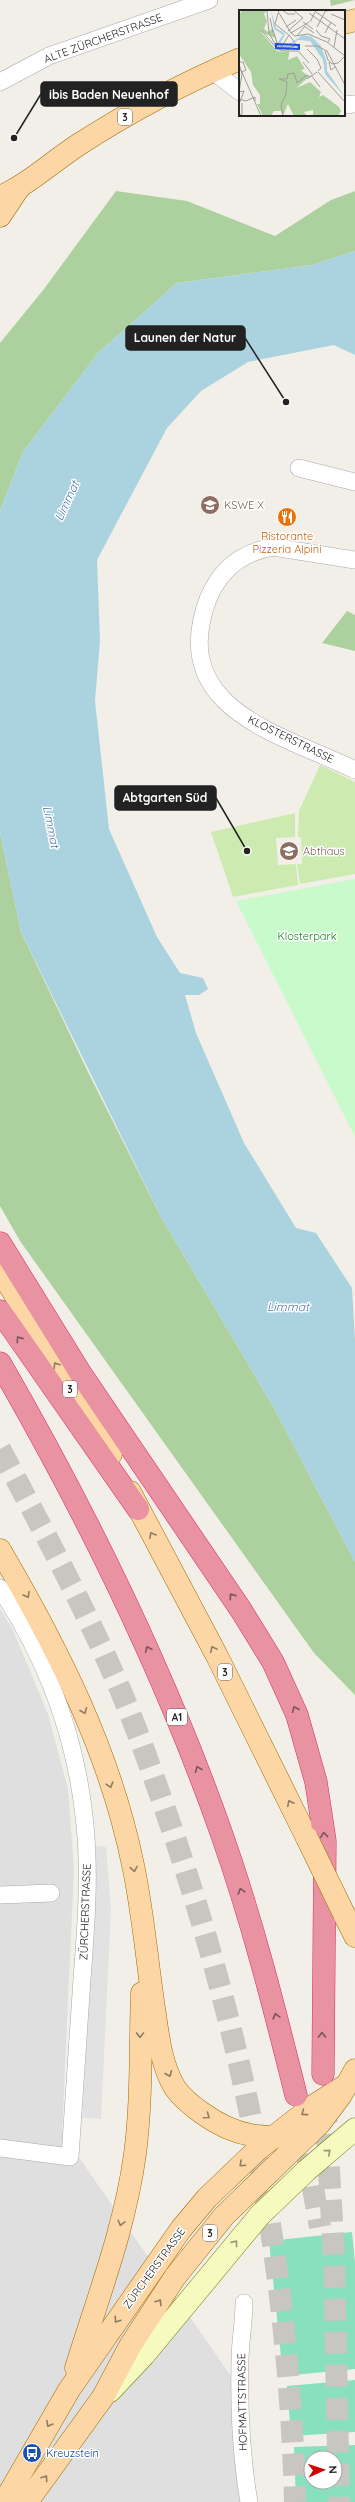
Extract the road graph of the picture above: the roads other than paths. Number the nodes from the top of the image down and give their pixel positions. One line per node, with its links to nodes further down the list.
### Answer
1 (209, 0): 6 (street, ALTE ZÜRCHERSTRASSE)
2 (355, 20): 3 (main road)
3 (345, 23)
4 (239, 59): 5 (main road, 3)
5 (213, 71): 7 (street); 8 (main road, 3)
6 (0, 82)
7 (239, 91)
8 (9, 193): 9 (main road, 3)
9 (0, 216)
10 (299, 468): 11 (street)
11 (355, 482)
12 (355, 560): 13 (street, KLOSTERSTRASSE)
13 (355, 770)
14 (0, 1243): 25 (highway, one-way to 14)
15 (0, 1270): 18 (main road, 3, one-way to 15)
16 (0, 1311): 18 (highway, one-way to 16)
17 (0, 1363): 27 (highway, A1, one-way to 17)
18 (138, 1509): 23 (main road, 3, one-way to 18, bridge)
19 (0, 1550): 24 (main road, one-way to 24)
20 (0, 1588): 32 (street, ZÜRCHERSTRASSE)
21 (52, 1893): 22 (street)
22 (0, 1895)
23 (355, 1936)
24 (144, 1940): 31 (main road, one-way to 31); 34 (main road, one-way to 34)
25 (323, 2074)
26 (353, 2078): 30 (main road, 3); 31 (main road, ZÜRCHERSTRASSE, one-way to 31)
27 (296, 2095)
28 (355, 2123): 30 (main road)
29 (355, 2129): 35 (main road, ZÜRCHERSTRASSE / 3, one-way to 29)
30 (308, 2135): 31 (main road); 35 (main road, ZÜRCHERSTRASSE / 3, one-way to 30)
31 (271, 2138): 34 (main road, ZÜRCHERSTRASSE, one-way to 34)
32 (0, 2148)
33 (244, 2303): 38 (street, HOFMATTSTRASSE)
34 (69, 2390): 36 (main road, ZÜRCHERSTRASSE, one-way to 36)
35 (103, 2397): 37 (main road, ZÜRCHERSTRASSE / 3, one-way to 35)
36 (4, 2502)
37 (27, 2502)
38 (249, 2502)

